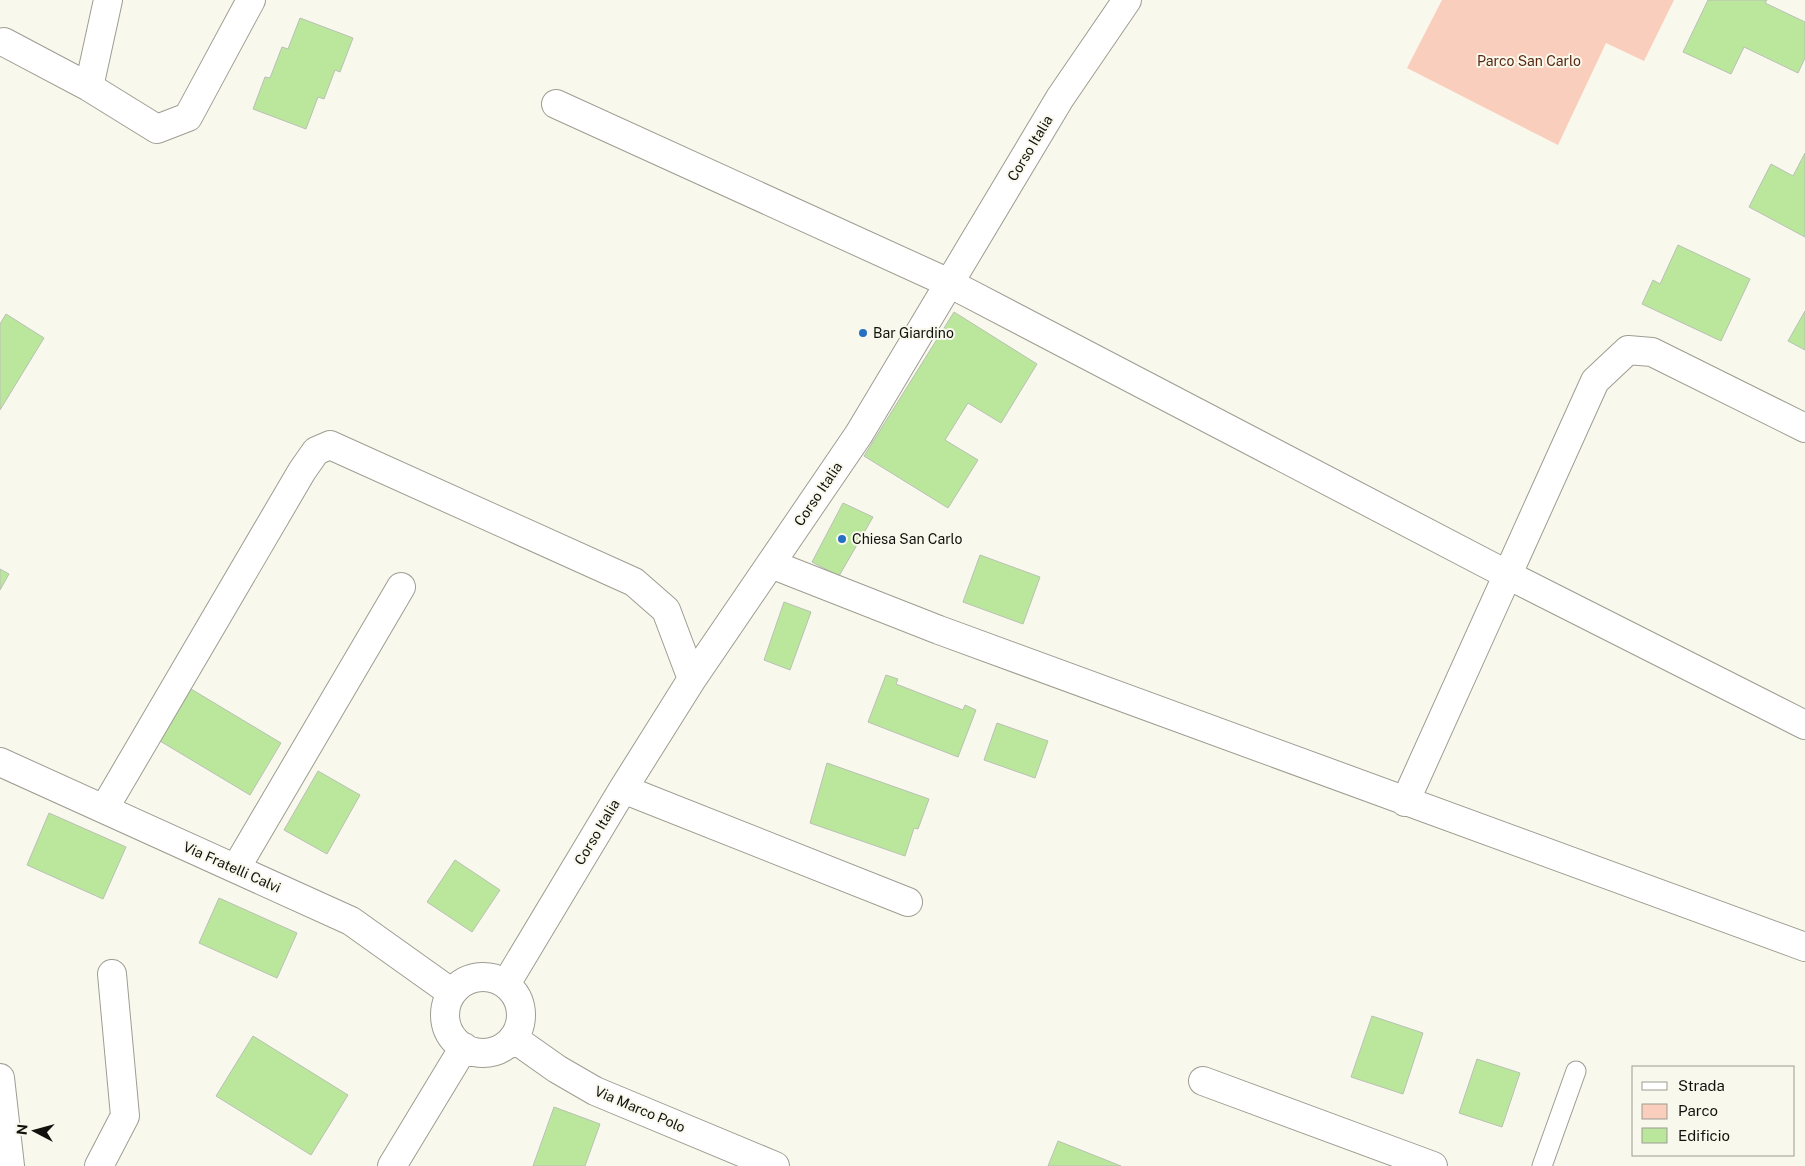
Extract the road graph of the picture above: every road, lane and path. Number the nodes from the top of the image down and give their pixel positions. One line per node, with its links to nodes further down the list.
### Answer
1 (108, 0): 5 (street)
2 (252, 0): 5 (street)
3 (1127, 0): 7 (street, Corso Italia)
4 (4, 42): 5 (street)
5 (89, 87)
6 (556, 104): 7 (street)
7 (949, 283): 9 (street, Corso Italia); 10 (street)
8 (1805, 428): 10 (street)
9 (771, 564): 12 (street, Corso Italia); 16 (street)
10 (1508, 574): 13 (street); 16 (street)
11 (401, 587): 18 (street)
12 (692, 679): 15 (street, Corso Italia); 17 (street)
13 (1805, 725)
14 (0, 762): 17 (street, Via Fratelli Calvi)
15 (623, 788): 19 (street); 22 (street, Corso Italia)
16 (1405, 802): 20 (street)
17 (104, 809): 18 (street, Via Fratelli Calvi)
18 (236, 868): 23 (street, Via Fratelli Calvi)
19 (908, 902)
20 (1805, 947)
21 (112, 974): 30 (street)
22 (506, 984): 23 (street); 24 (street)
23 (452, 993): 25 (street)
24 (513, 1038): 25 (street); 32 (street, Via Marco Polo)
25 (464, 1047): 31 (street)
26 (1576, 1071): 34 (lane)
27 (0, 1078): 29 (street)
28 (1203, 1081): 33 (street)
29 (10, 1166)
30 (100, 1166)
31 (392, 1166)
32 (775, 1166)
33 (1433, 1166)
34 (1542, 1166)

